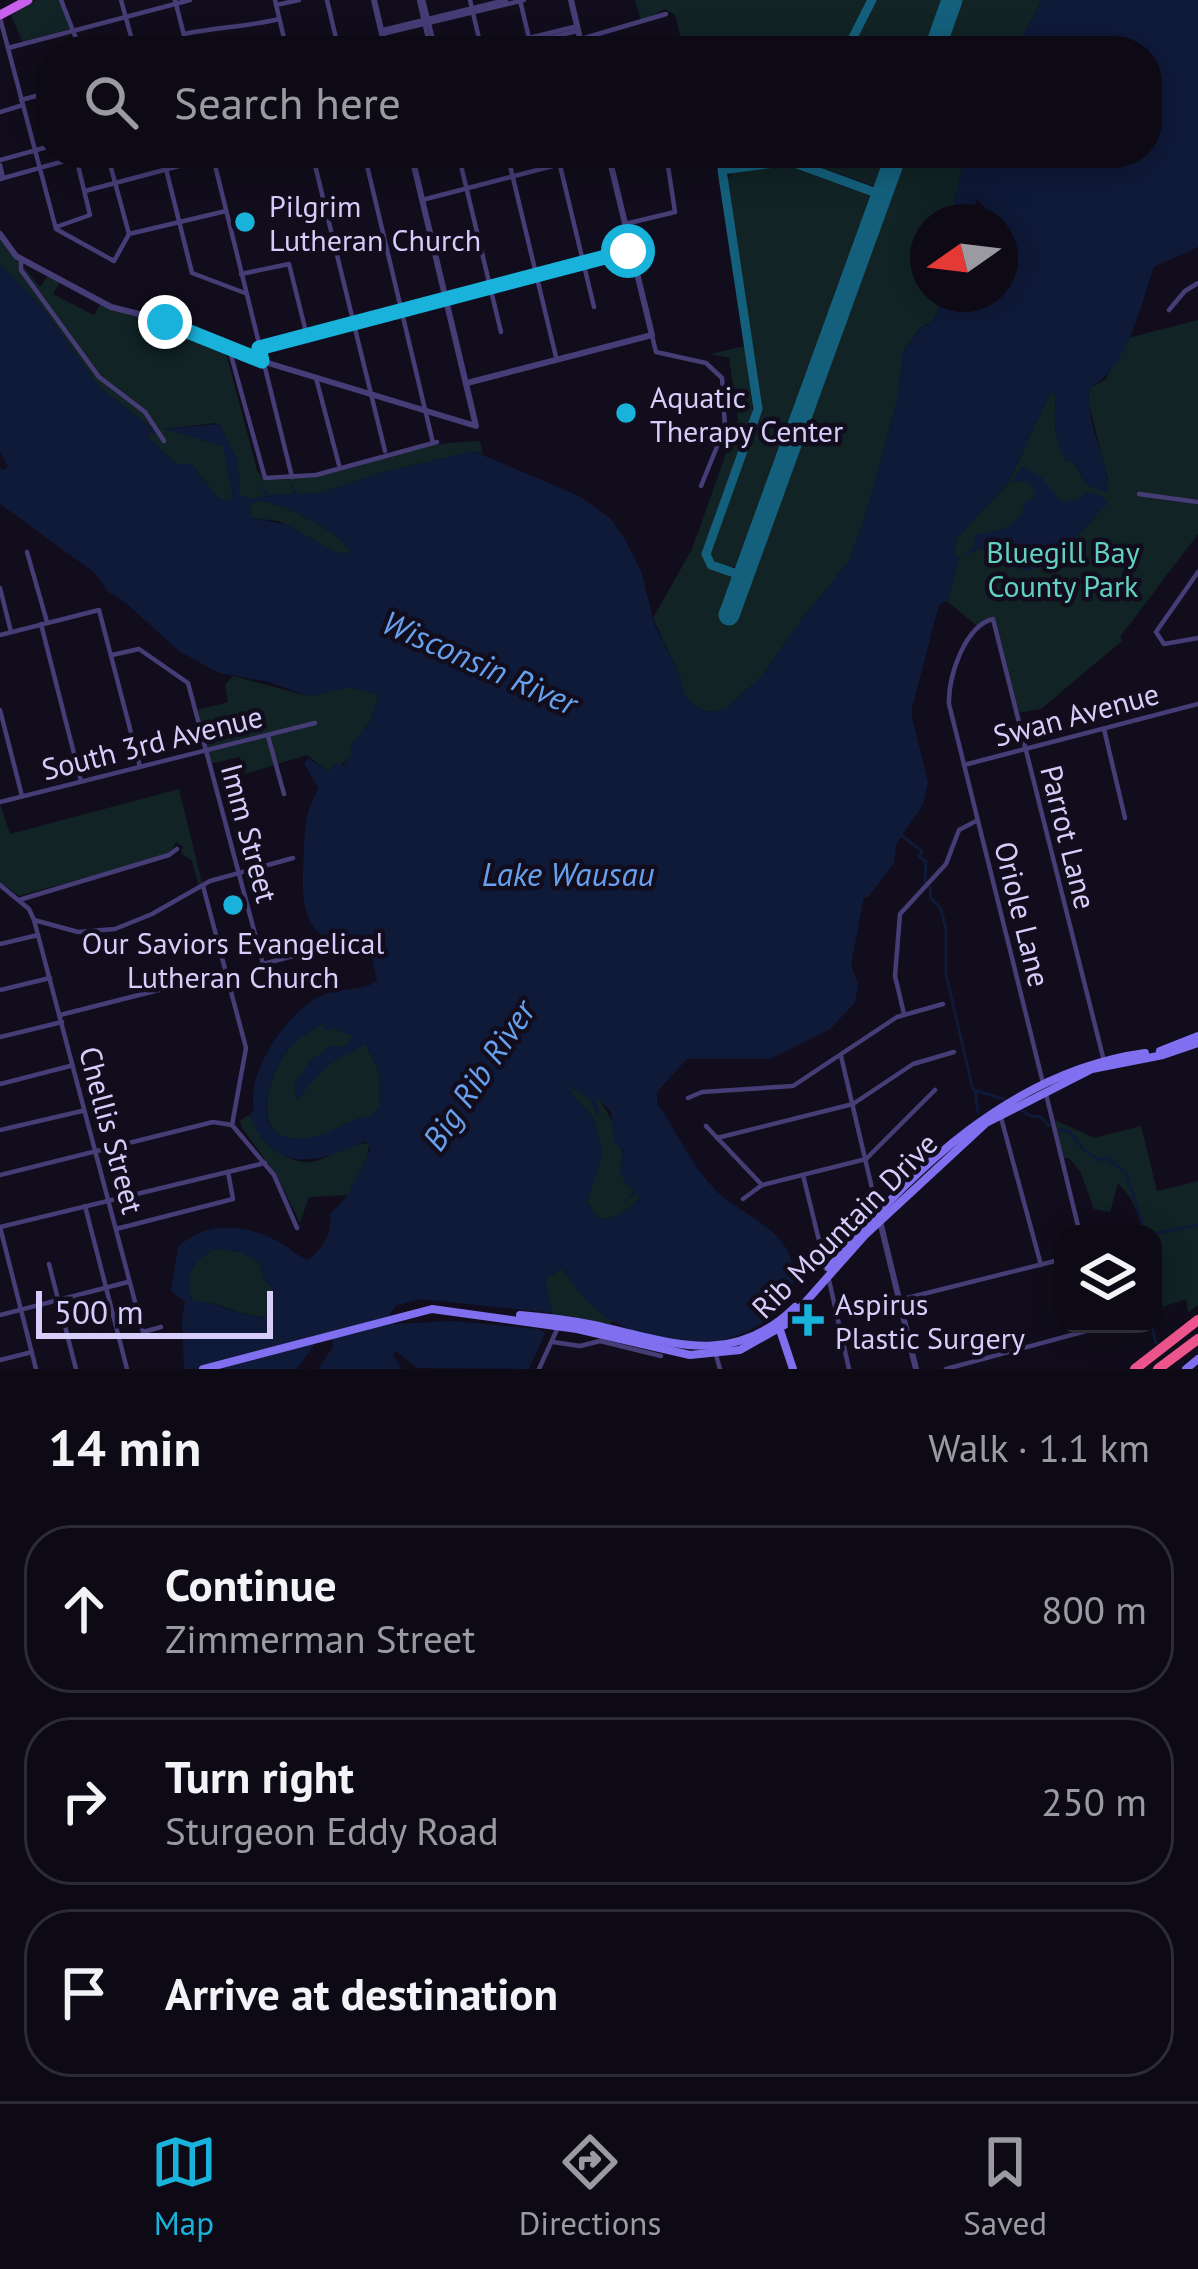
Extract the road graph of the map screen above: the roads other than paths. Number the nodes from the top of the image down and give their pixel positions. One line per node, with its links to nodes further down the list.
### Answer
1 (28, 0): 16 (main road)
2 (61, 0): 20 (street)
3 (121, 0): 17 (street)
4 (190, 0): 12 (street)
5 (299, 0): 13 (street)
6 (327, 0): 28 (street)
7 (374, 0): 21 (street)
8 (421, 0): 19 (street)
9 (506, 0): 14 (street)
10 (521, 0): 14 (street); 31 (street)
11 (572, 0): 22 (street)
12 (176, 2): 17 (street); 23 (street)
13 (275, 3): 18 (street)
14 (472, 7): 19 (street)
15 (665, 14): 22 (street)
16 (0, 16): 35 (street)
17 (126, 17): 20 (street); 26 (street)
18 (279, 19): 23 (street); 27 (street)
19 (426, 21): 21 (street); 30 (street)
20 (75, 30): 24 (street); 25 (street)
21 (382, 32): 29 (street)
22 (579, 32): 32 (street); 33 (street)
23 (184, 34)
24 (53, 36)
25 (77, 36)
26 (131, 36)
27 (283, 36)
28 (335, 36)
29 (383, 36)
30 (430, 36)
31 (529, 36)
32 (554, 36)
33 (580, 36)
34 (36, 40): 35 (street)
35 (8, 48): 37 (street)
36 (36, 97): 37 (street)
37 (22, 102): 38 (street); 39 (street)
38 (0, 112)
39 (34, 150): 40 (street); 41 (street)
40 (36, 157)
41 (0, 163): 58 (street)
42 (39, 168): 58 (street); 66 (street)
43 (79, 168): 61 (street)
44 (112, 168): 59 (street)
45 (169, 168): 56 (street)
46 (216, 168): 63 (street)
47 (316, 168): 81 (street)
48 (368, 168): 80 (street)
49 (415, 168): 62 (street)
50 (461, 168): 60 (street)
51 (511, 168): 57 (street)
52 (544, 168): 57 (street)
53 (561, 168): 71 (street)
54 (610, 168): 65 (street)
55 (668, 168): 65 (street)
56 (166, 169): 59 (street); 64 (street)
57 (513, 176): 60 (street); 73 (street)
58 (2, 178)
59 (116, 183): 61 (street); 68 (street)
60 (466, 189): 62 (street); 75 (street)
61 (85, 191): 66 (street)
62 (422, 200): 77 (street)
63 (226, 211): 64 (street); 72 (street)
64 (179, 222): 68 (street); 76 (street)
65 (625, 224): 69 (street)
66 (56, 227): 68 (street)
67 (0, 233): 70 (street)
68 (129, 234)
69 (632, 250): 71 (street); 83 (street)
70 (22, 260): 85 (street); 93 (street)
71 (583, 262): 73 (street); 78 (street)
72 (241, 274): 76 (street); 84 (street)
73 (536, 274): 75 (street); 87 (street)
74 (1198, 284): 79 (street)
75 (490, 287): 77 (street); 82 (street)
76 (246, 294): 86 (street)
77 (446, 299): 80 (street); 90 (street)
78 (594, 307)
79 (1169, 310)
80 (402, 311): 81 (street); 92 (street)
81 (353, 324): 84 (street); 91 (street)
82 (501, 332)
83 (652, 335): 87 (street); 97 (street)
84 (307, 336): 86 (street)
85 (229, 347): 88 (street); 96 (street)
86 (259, 348): 88 (street)
87 (557, 360): 90 (street)
88 (262, 361): 89 (street); 96 (street)
89 (316, 378): 91 (street); 95 (street)
90 (467, 383): 92 (street)
91 (370, 394): 92 (street); 94 (street)
92 (425, 411): 94 (street)
93 (164, 441)
94 (386, 453): 95 (street)
95 (339, 467): 96 (street)
96 (292, 477)
97 (701, 486)
98 (1139, 494): 99 (street)
99 (1198, 502)
100 (27, 552): 104 (street)
101 (1198, 572): 107 (street)
102 (0, 588): 105 (street)
103 (993, 619): 114 (street, Parrot Lane); 116 (street, Oriole Lane)
104 (44, 623): 105 (street); 108 (street); 118 (street)
105 (11, 632): 106 (street)
106 (0, 635)
107 (1198, 638)
108 (112, 655): 115 (street, Imm Street); 117 (street)
109 (1198, 704): 112 (street, Swan Avenue)
110 (0, 710): 120 (street)
111 (315, 723): 113 (street, South 3rd Avenue)
112 (1103, 729): 114 (street, Swan Avenue); 122 (street)
113 (268, 736): 115 (street, South 3rd Avenue); 119 (street)
114 (1026, 749): 116 (street, Swan Avenue); 144 (street, Parrot Lane)
115 (207, 750): 117 (street, South 3rd Avenue); 126 (street, Imm Street)
116 (964, 765): 123 (street, Oriole Lane)
117 (140, 767): 118 (street, South 3rd Avenue)
118 (81, 781): 120 (street, South 3rd Avenue)
119 (284, 794)
120 (22, 796): 121 (street, South 3rd Avenue)
121 (0, 802)
122 (1125, 818)
123 (978, 820): 138 (street); 147 (street, Oriole Lane)
124 (177, 849): 129 (street)
125 (293, 858): 126 (street)
126 (239, 872): 127 (street); 133 (street, Imm Street)
127 (203, 885): 130 (street); 134 (street)
128 (2, 890): 129 (street)
129 (18, 901): 130 (street)
130 (34, 920): 131 (street, Chellis Street)
131 (38, 935): 132 (street); 135 (street, Chellis Street)
132 (0, 944)
133 (293, 956)
134 (226, 974): 139 (street); 153 (street)
135 (50, 978): 136 (street); 139 (street, Chellis Street)
136 (0, 991)
137 (943, 1004): 138 (street)
138 (904, 1014): 143 (street)
139 (61, 1018): 140 (street); 145 (street, Chellis Street)
140 (0, 1037)
141 (1198, 1040): 144 (main road, Rib Mountain Drive)
142 (954, 1052): 150 (street)
143 (841, 1056): 149 (street); 150 (street)
144 (1104, 1062): 147 (main road, Rib Mountain Drive)
145 (73, 1066): 146 (street); 151 (street, Chellis Street)
146 (0, 1084)
147 (1044, 1088): 152 (main road, Rib Mountain Drive); 170 (street, Oriole Lane)
148 (935, 1090): 158 (street)
149 (688, 1098)
150 (853, 1104): 156 (street); 158 (street)
151 (85, 1110): 155 (street); 157 (street, Chellis Street)
152 (999, 1111): 165 (main road, Rib Mountain Drive); 169 (main road, Rib Mountain Drive); 178 (street)
153 (232, 1125): 157 (street); 159 (street)
154 (706, 1126): 156 (street)
155 (0, 1130)
156 (717, 1138): 163 (street)
157 (95, 1152): 161 (street); 166 (street, Chellis Street)
158 (866, 1159): 162 (street); 167 (street)
159 (265, 1163): 160 (street); 172 (street)
160 (229, 1172): 166 (street); 173 (street)
161 (0, 1175)
162 (803, 1175): 163 (street); 181 (street)
163 (762, 1185): 164 (street)
164 (743, 1199)
165 (894, 1199): 167 (main road); 169 (main road, Rib Mountain Drive)
166 (108, 1201): 168 (street); 173 (street, Chellis Street)
167 (876, 1202): 169 (street)
168 (85, 1206): 171 (street); 183 (street)
169 (879, 1218): 174 (street); 175 (main road, Rib Mountain Drive); 181 (main road, Rib Mountain Drive)
170 (1078, 1225)
171 (0, 1227): 179 (street)
172 (297, 1228)
173 (116, 1229): 182 (street, Chellis Street)
174 (882, 1233): 175 (main road); 185 (street)
175 (866, 1235): 181 (main road, Rib Mountain Drive)
176 (1054, 1261): 178 (street)
177 (49, 1264): 184 (street)
178 (1041, 1265): 185 (street)
179 (10, 1268): 180 (street); 186 (street)
180 (0, 1271)
181 (828, 1273): 190 (main road, Rib Mountain Drive); 209 (street)
182 (130, 1281): 183 (street); 191 (street, Chellis Street)
183 (106, 1287): 184 (street); 204 (street)
184 (58, 1300): 186 (street); 203 (street)
185 (898, 1300): 210 (street)
186 (21, 1310): 187 (street); 197 (street)
187 (0, 1315)
188 (1198, 1320): 212 (highway)
189 (560, 1323): 194 (street); 198 (main road, Rib Mountain Drive); 205 (main road, Rib Mountain Drive)
190 (779, 1326): 195 (main road, Rib Mountain Drive); 196 (main road); 198 (main road, Rib Mountain Drive)
191 (161, 1327)
192 (1074, 1333): 211 (street)
193 (1198, 1339): 213 (highway)
194 (553, 1342): 199 (street); 206 (street)
195 (754, 1344): 196 (main road); 198 (main road, Rib Mountain Drive)
196 (787, 1348): 208 (main road)
197 (32, 1352): 201 (street); 202 (street)
198 (716, 1352): 207 (street)
199 (661, 1356)
200 (1198, 1359): 214 (main road)
201 (0, 1360)
202 (36, 1369)
203 (76, 1369)
204 (127, 1369)
205 (203, 1369)
206 (539, 1369)
207 (720, 1369)
208 (794, 1369)
209 (849, 1369)
210 (916, 1369)
211 (946, 1369)
212 (1135, 1369)
213 (1158, 1369)
214 (1186, 1369)

